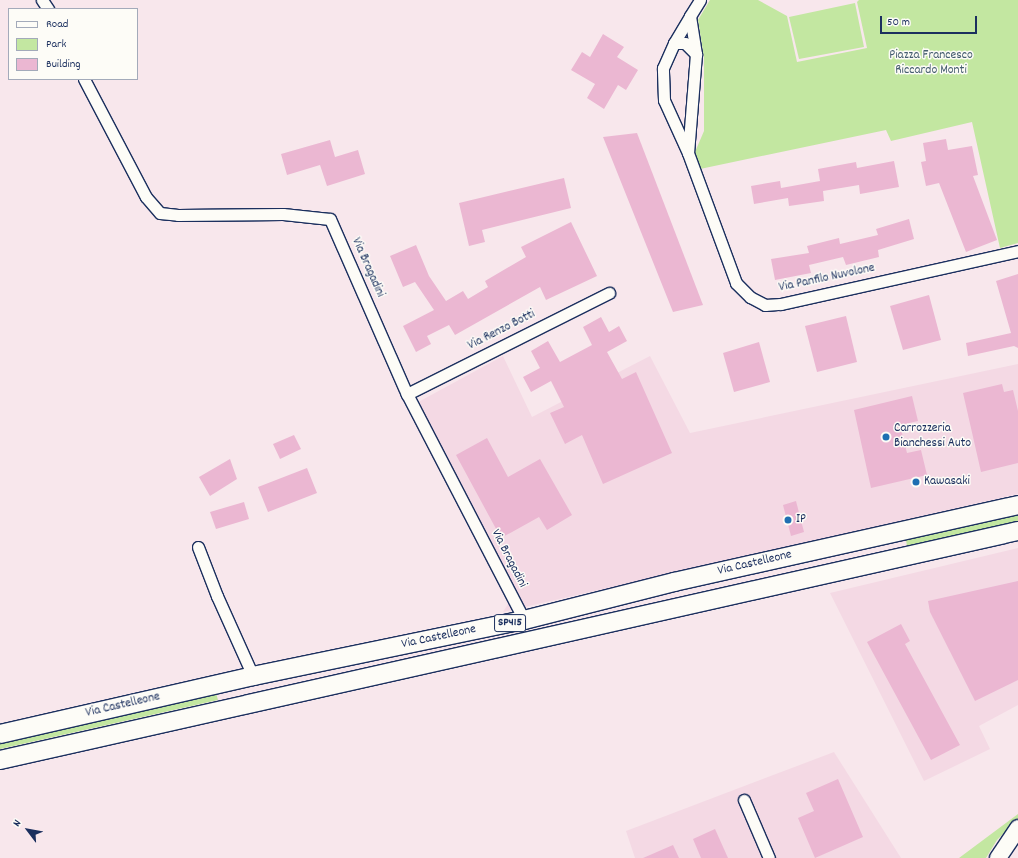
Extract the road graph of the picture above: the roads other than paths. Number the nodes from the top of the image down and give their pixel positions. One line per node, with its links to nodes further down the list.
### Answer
1 (700, 0): 2 (street, Via Panfilo Nuvolone)
2 (690, 16): 3 (street, Via Panfilo Nuvolone); 4 (street, Via Panfilo Nuvolone)
3 (674, 43): 4 (street); 6 (street, Via Panfilo Nuvolone)
4 (696, 54): 6 (street, Via Panfilo Nuvolone)
5 (85, 80): 9 (street, Via Bragadini)
6 (688, 153): 7 (street, Via Panfilo Nuvolone)
7 (1018, 251)
8 (609, 292): 9 (street, Via Renzo Botti)
9 (407, 394): 13 (street, Via Bragadini)
10 (1018, 505): 13 (main road, Via Castelleone / SP415)
11 (1018, 532): 16 (main road, Via Castelleone / SP415)
12 (198, 547): 14 (street)
13 (524, 620): 14 (main road, Via Castelleone / SP415)
14 (253, 676): 15 (main road, Via Castelleone / SP415)
15 (0, 734)
16 (0, 760)
17 (744, 800): 19 (street)
18 (1018, 828): 20 (street)
19 (769, 858)
20 (998, 858)

